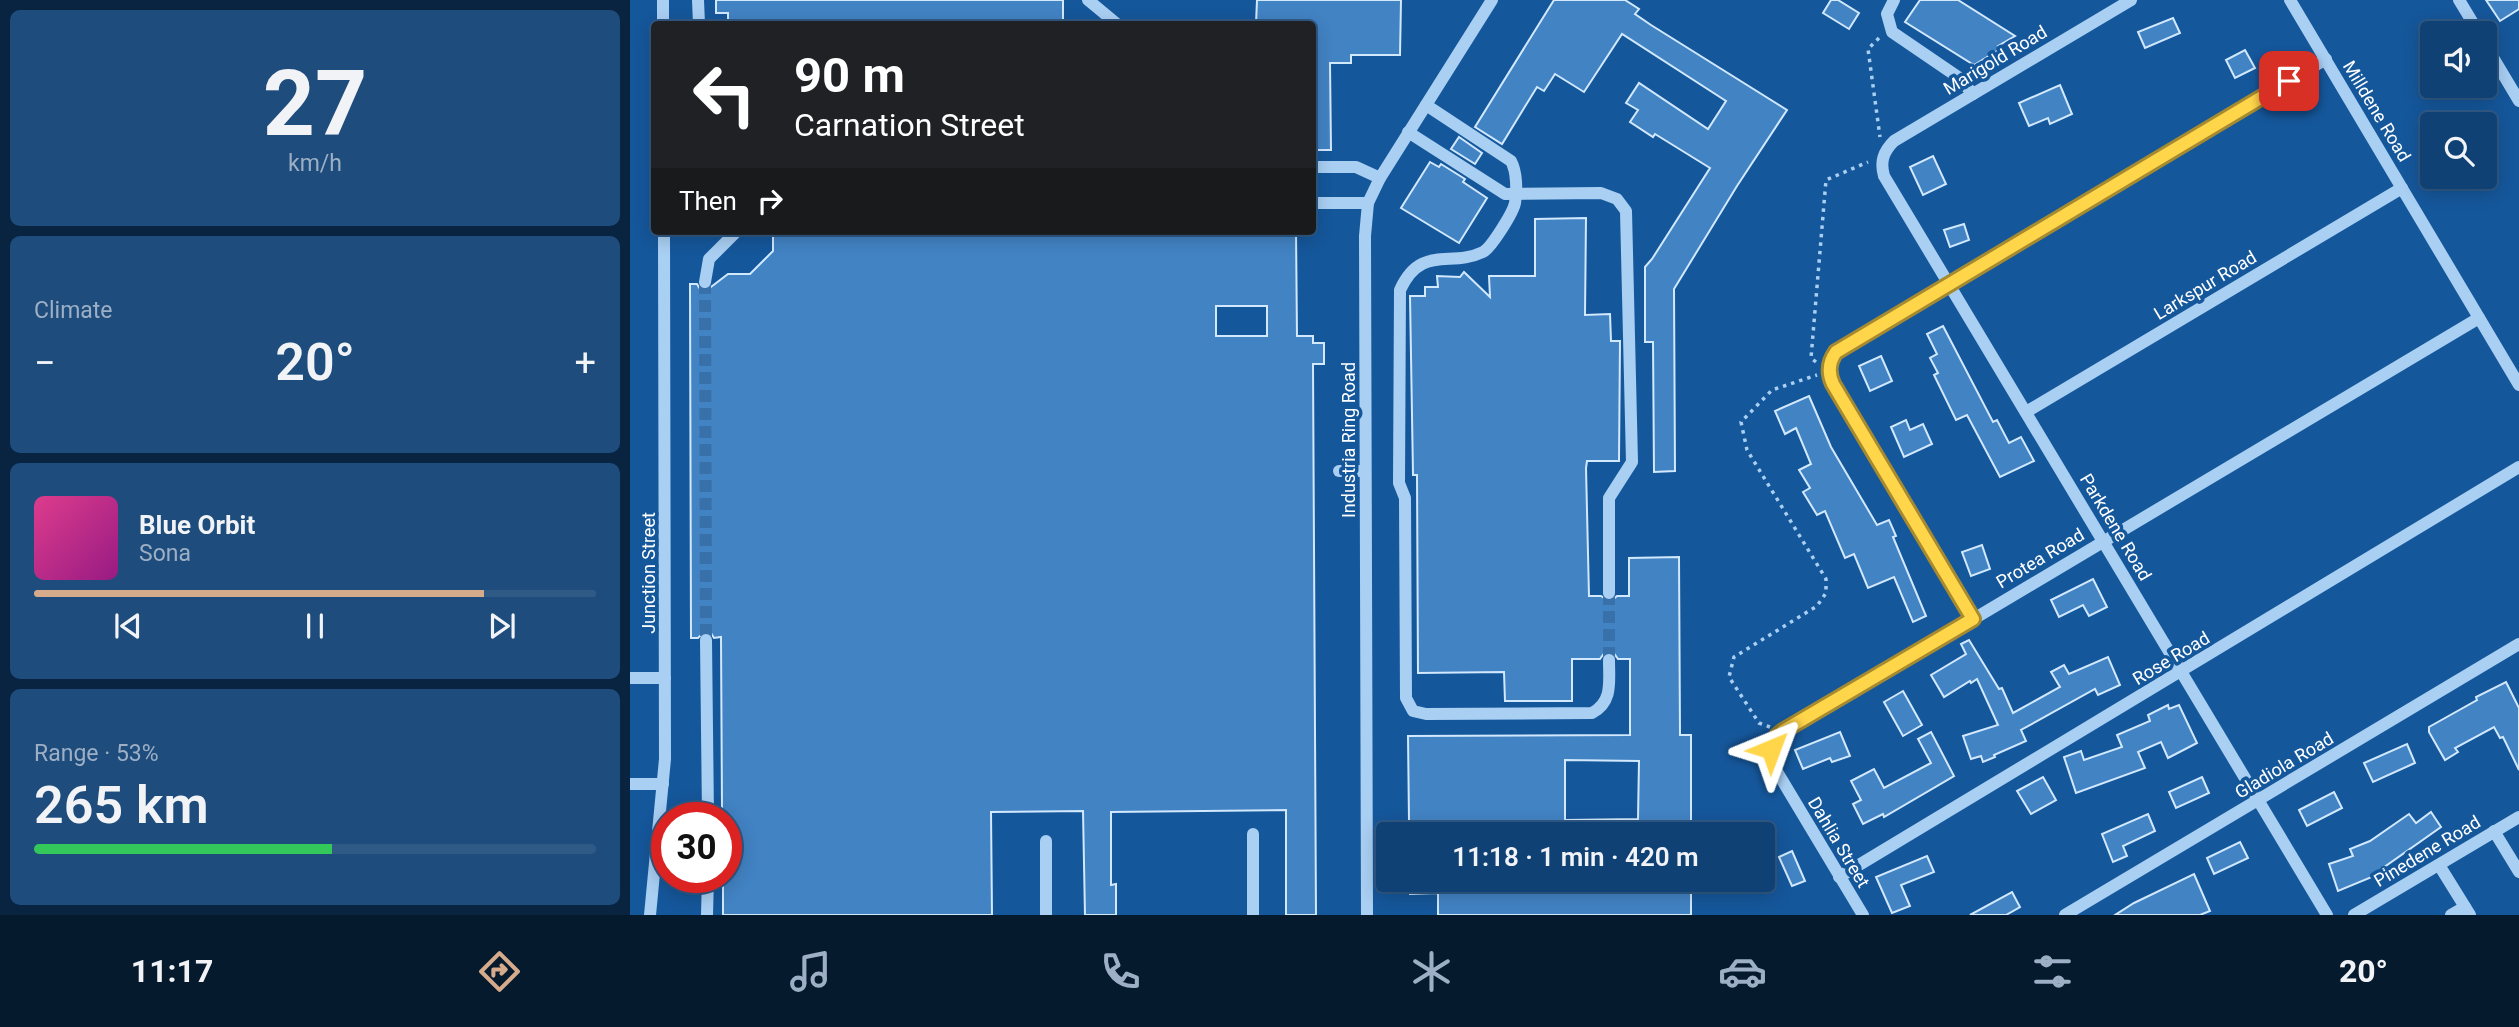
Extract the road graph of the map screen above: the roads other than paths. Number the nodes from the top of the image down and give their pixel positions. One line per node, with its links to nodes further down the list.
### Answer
1 (663, 0): 9 (street)
2 (698, 0): 10 (street)
3 (1088, 0): 11 (street)
4 (1492, 0): 17 (street, Industria Ring Road)
5 (1894, 0): 15 (street)
6 (2131, 0): 15 (street, Marigold Road)
7 (2290, 0): 13 (street, Milldene Road)
8 (2459, 0): 12 (street)
9 (663, 21)
10 (699, 21)
11 (1113, 21)
12 (2472, 21)
13 (2326, 60): 22 (street, Milldene Road); 29 (street)
14 (2497, 64): 16 (street)
15 (1973, 94): 19 (street, Marigold Road)
16 (2519, 101)
17 (1426, 105): 18 (street, Industria Ring Road); 23 (street)
18 (1408, 132): 21 (street, Industria Ring Road); 23 (street)
19 (1883, 156): 29 (street, Parkdene Road)
20 (1316, 167): 21 (street)
21 (1380, 178): 25 (street, Industria Ring Road)
22 (2402, 188): 30 (street, Milldene Road); 32 (street, Larkspur Road)
23 (1515, 195): 37 (street); 41 (street)
24 (1316, 203): 25 (street)
25 (1368, 203): 35 (street, Industria Ring Road)
26 (664, 235): 44 (street, Junction Street)
27 (733, 235): 28 (street)
28 (705, 282)
29 (1949, 283): 32 (street, Parkdene Road); 38 (street)
30 (2479, 318): 31 (street, Milldene Road); 36 (street, Protea Road)
31 (2519, 385)
32 (2026, 412): 36 (street, Parkdene Road)
33 (2519, 467): 42 (street, Rose Road)
34 (1339, 471): 35 (street)
35 (1366, 471): 63 (street, Industria Ring Road)
36 (2103, 541): 38 (street, Protea Road); 42 (street, Parkdene Road)
37 (1609, 593)
38 (1973, 619): 45 (street, Protea Road)
39 (706, 640): 49 (street)
40 (2519, 644): 48 (street, Gladiola Road)
41 (1609, 660)
42 (2182, 672): 48 (street, Parkdene Road); 56 (street, Rose Road)
43 (630, 678): 44 (street)
44 (666, 678): 47 (street, Junction Street)
45 (1771, 749): 56 (street, Dahlia Street)
46 (630, 784): 47 (street)
47 (663, 784): 59 (street, Junction Street)
48 (2259, 801): 65 (street, Gladiola Road); 66 (street, Parkdene Road)
49 (708, 802)
50 (2519, 817): 51 (street, Pinedene Road)
51 (2494, 831): 54 (street, Pinedene Road); 55 (street)
52 (1253, 834): 62 (street)
53 (1046, 841): 61 (street)
54 (2439, 864): 58 (street); 67 (street, Pinedene Road)
55 (2519, 872)
56 (1839, 877): 64 (street, Dahlia Street)
57 (708, 893): 60 (street)
58 (2467, 911): 68 (street)
59 (650, 915)
60 (707, 915)
61 (1046, 915)
62 (1253, 915)
63 (1367, 915)
64 (1863, 915)
65 (2065, 915)
66 (2327, 915)
67 (2354, 915)
68 (2451, 915)

